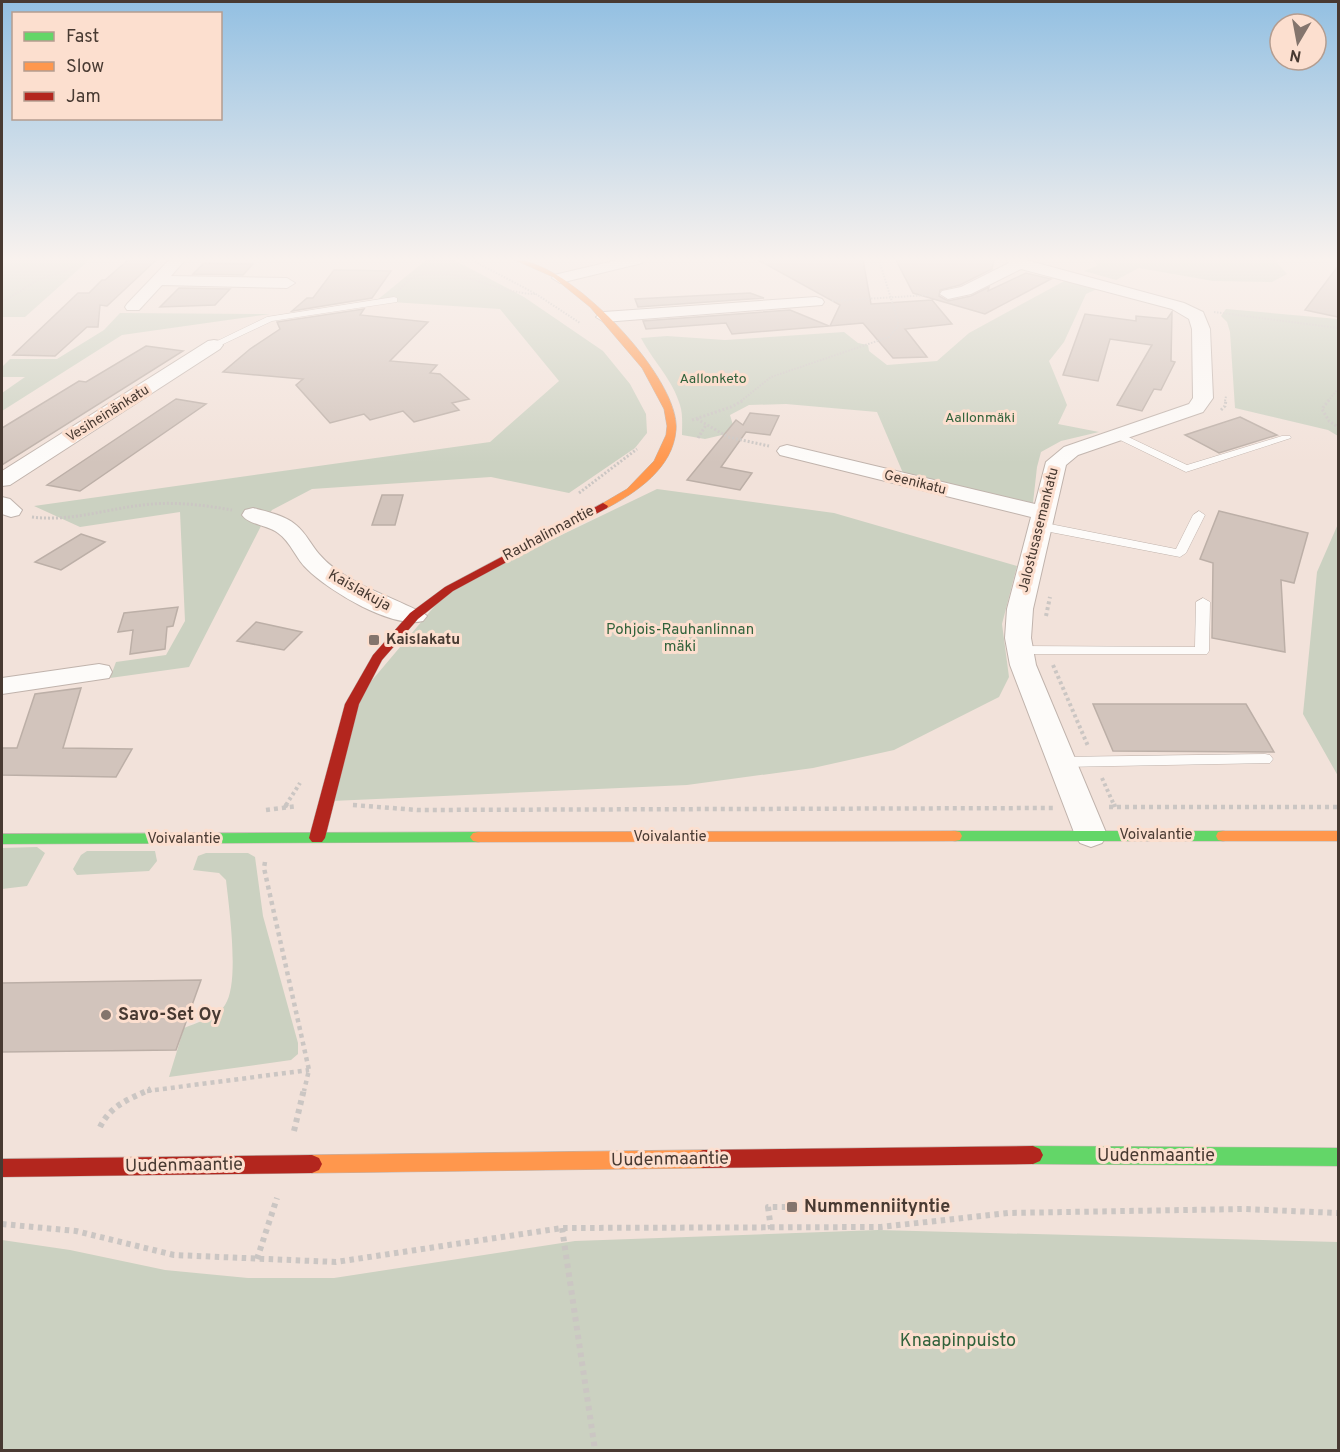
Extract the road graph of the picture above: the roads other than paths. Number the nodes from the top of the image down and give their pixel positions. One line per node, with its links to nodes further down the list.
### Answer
1 (251, 328): 4 (lane)
2 (613, 328): 13 (street, Rauhalinnantie)
3 (1201, 328): 5 (street, Jalostusasemankatu)
4 (214, 345): 8 (street, Vesiheinänkatu)
5 (1118, 435): 6 (lane); 11 (street, Jalostusasemankatu)
6 (1286, 438)
7 (788, 451): 11 (street, Geenikatu)
8 (2, 480)
9 (253, 515): 13 (street, Kaislakuja)
10 (1199, 515): 11 (lane)
11 (1042, 519): 14 (street, Jalostusasemankatu)
12 (1203, 602): 14 (lane)
13 (414, 616): 21 (street, Rauhalinnantie)
14 (1019, 650): 18 (street, Jalostusasemankatu)
15 (99, 672): 16 (street)
16 (2, 686)
17 (1265, 759): 18 (lane)
18 (1062, 762): 19 (street, Jalostusasemankatu)
19 (1092, 835): 20 (street, Voivalantie); 21 (street, Voivalantie)
20 (1338, 836)
21 (317, 838): 22 (street, Voivalantie)
22 (2, 839)
23 (1338, 1157): 24 (street, Uudenmaantie)
24 (2, 1168)

